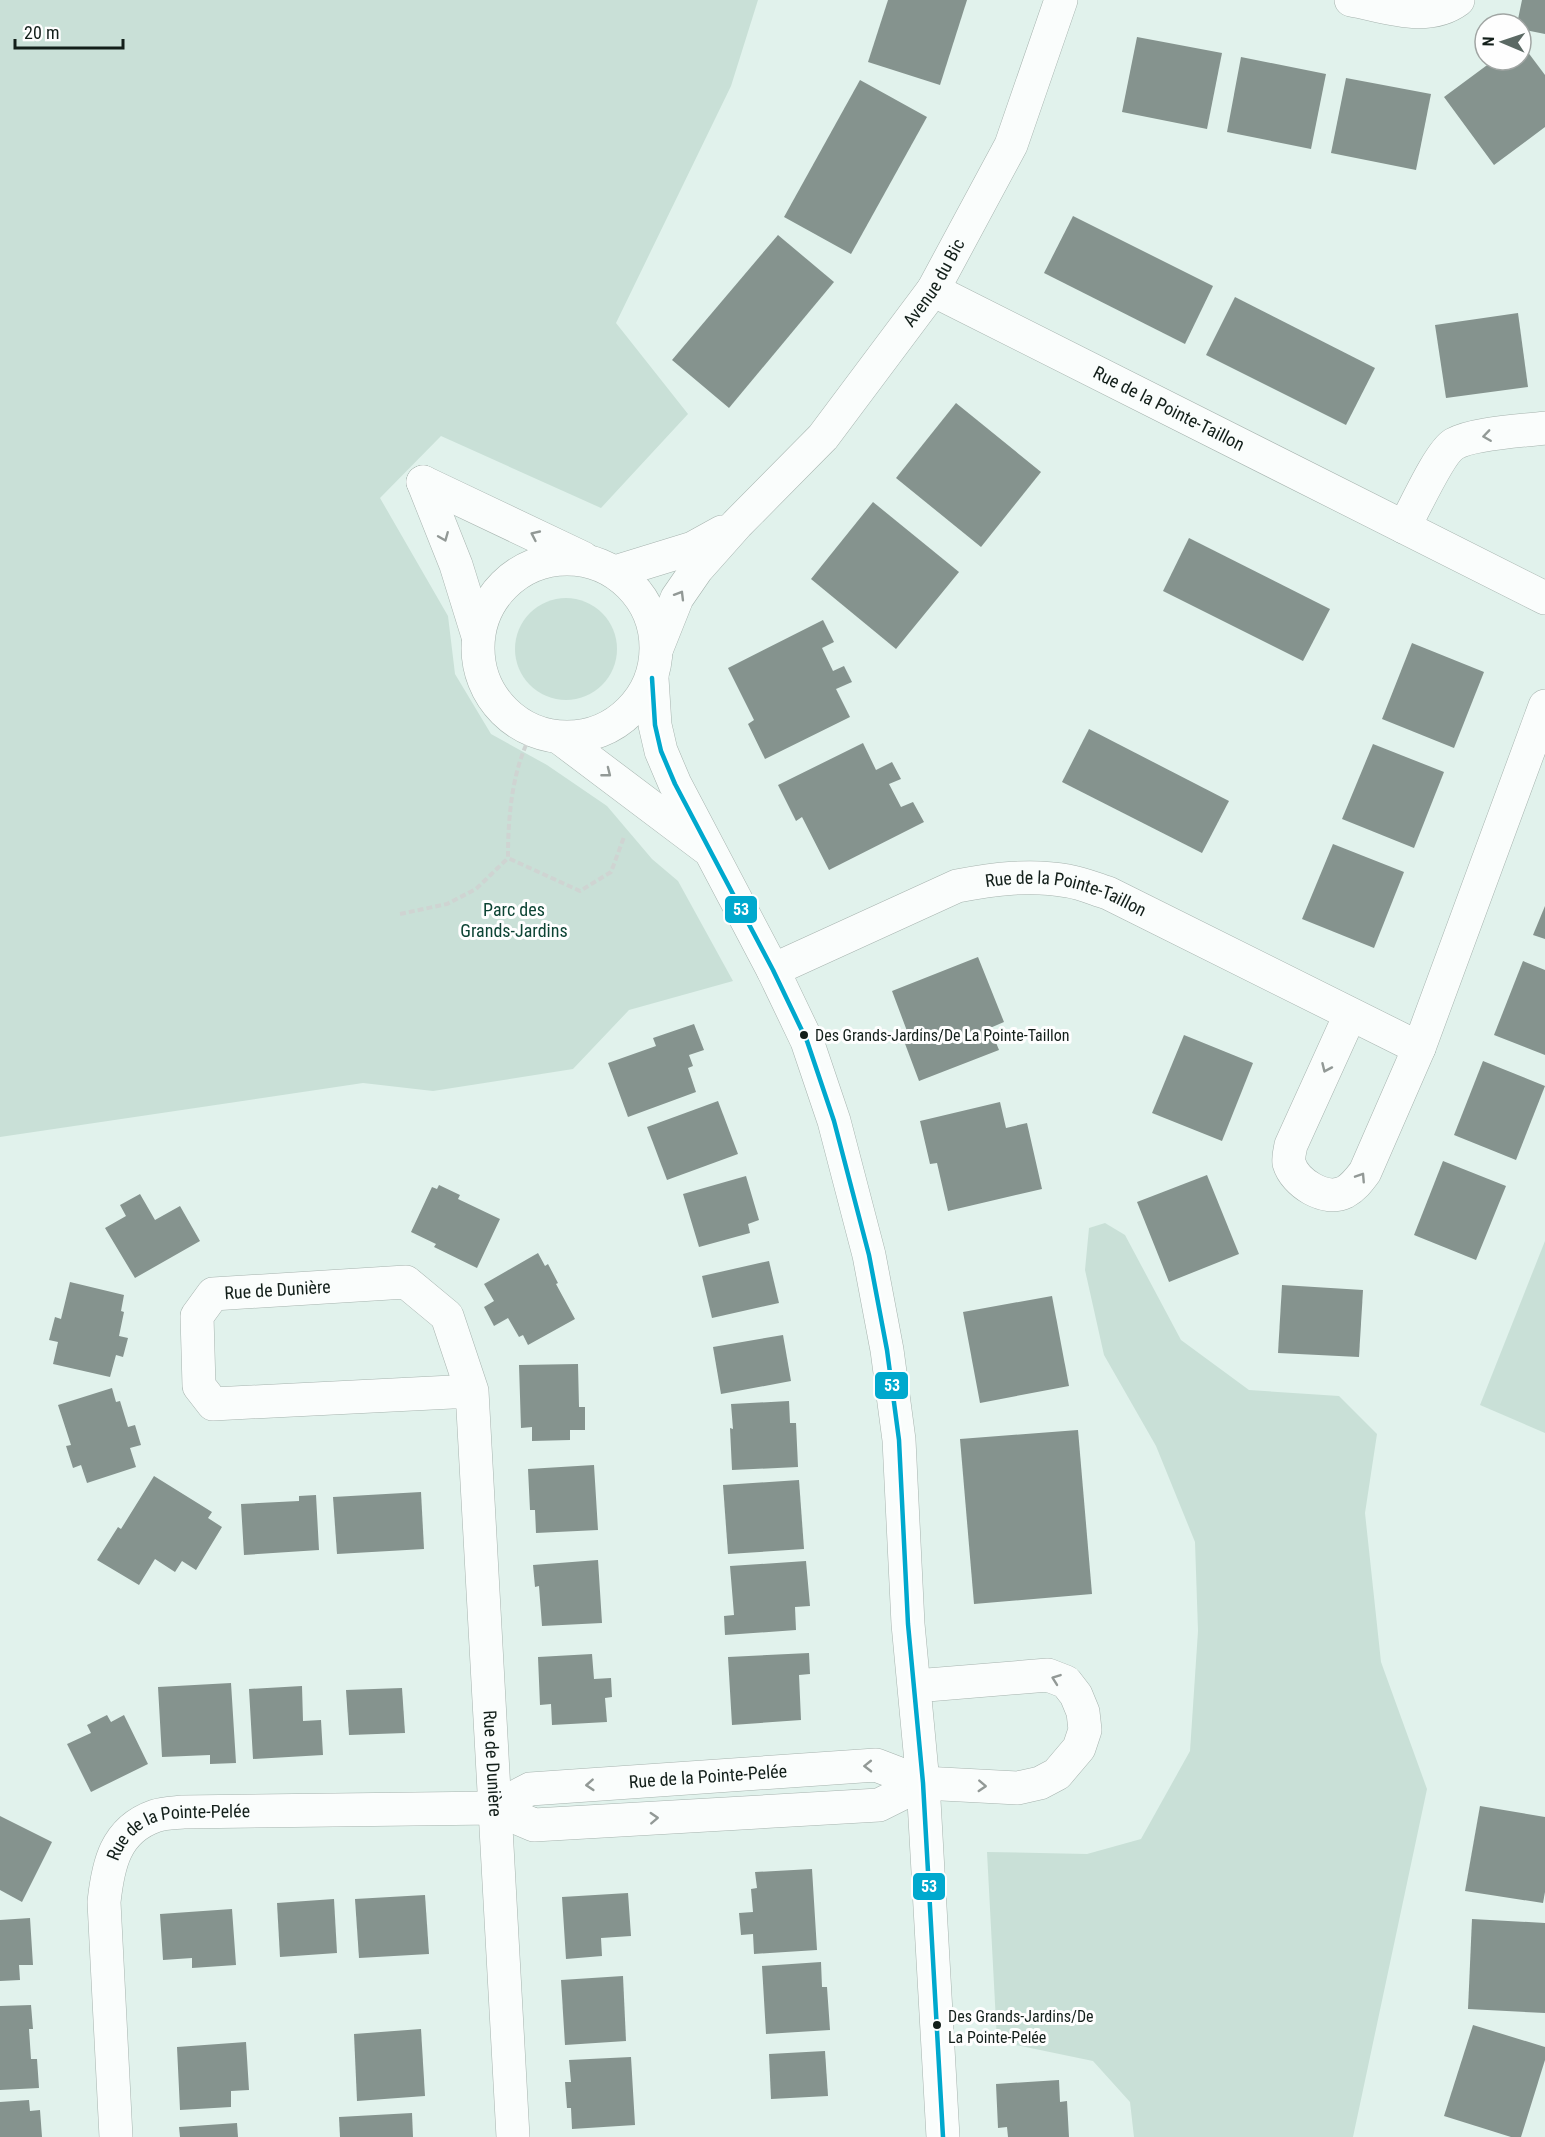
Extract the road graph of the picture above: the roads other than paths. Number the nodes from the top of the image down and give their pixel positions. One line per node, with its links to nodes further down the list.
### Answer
1 (1061, 0): 4 (street, Avenue du Bic)
2 (1351, 0): 3 (street)
3 (1458, 0)
4 (933, 290): 6 (street, Avenue du Bic); 7 (street, Rue de la Pointe-Taillon)
5 (1545, 428): 7 (street, one-way to 7)
6 (737, 524): 8 (street, Avenue du Bic); 11 (street, Avenue du Bic, one-way to 6)
7 (1404, 527): 9 (street, Rue de la Pointe-Taillon)
8 (601, 566): 10 (street); 10 (street, one-way to 10); 11 (street)
9 (1545, 598)
10 (478, 636): 13 (street)
11 (655, 663): 13 (street); 14 (street)
12 (1545, 706): 17 (street)
13 (546, 734): 14 (street, one-way to 14)
14 (712, 853): 15 (street)
15 (772, 970): 16 (street, Rue de la Pointe-Taillon); 19 (street)
16 (1350, 1015): 17 (street, Rue de la Pointe-Taillon); 17 (street, one-way to 17)
17 (1419, 1048)
18 (472, 1391): 18 (street, Rue de Dunière); 21 (street, Rue de Dunière)
19 (915, 1686): 20 (street); 20 (street, Rue de la Pointe-Pelée, one-way to 19)
20 (923, 1783): 21 (street, Rue de la Pointe-Pelée); 24 (street)
21 (494, 1808): 22 (street, Rue de la Pointe-Pelée); 23 (street, Rue de Dunière)
22 (116, 2137)
23 (513, 2137)
24 (943, 2137)

